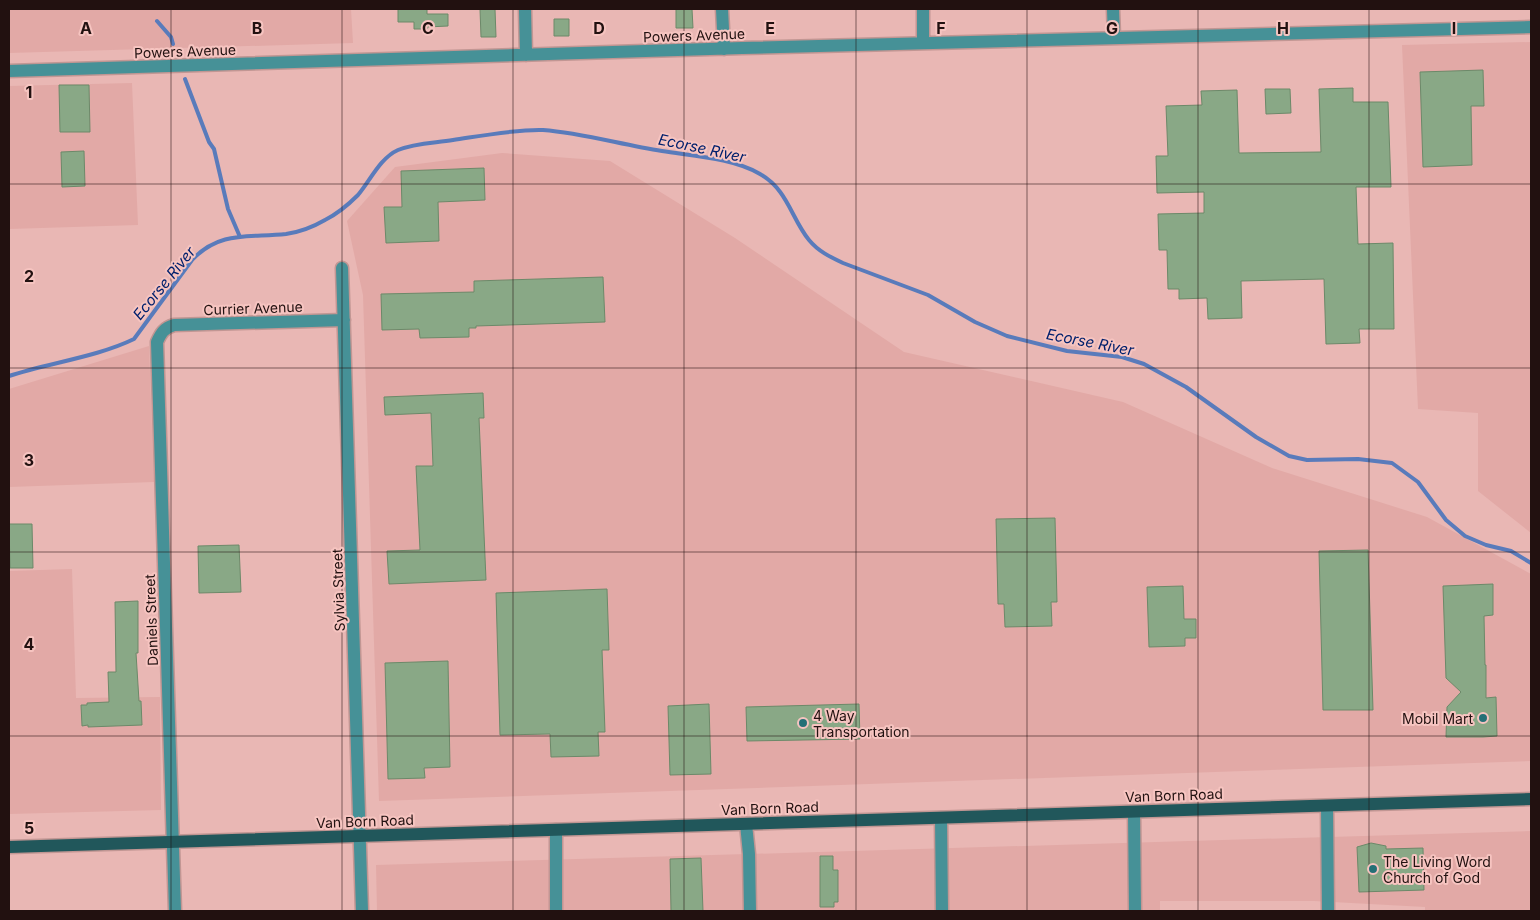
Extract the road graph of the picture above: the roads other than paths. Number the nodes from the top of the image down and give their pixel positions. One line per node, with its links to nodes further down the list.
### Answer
1 (525, 9): 9 (street)
2 (722, 9): 8 (street)
3 (922, 9): 7 (street)
4 (1113, 9): 6 (street)
5 (1531, 27): 6 (street, Powers Avenue)
6 (1114, 38): 7 (street, Powers Avenue)
7 (923, 44): 8 (street, Powers Avenue)
8 (724, 49): 9 (street, Powers Avenue)
9 (526, 55): 10 (street, Powers Avenue)
10 (9, 71)
11 (342, 268): 12 (street, Sylvia Street)
12 (344, 320): 13 (street, Currier Avenue); 20 (street, Sylvia Street)
13 (164, 330): 21 (street, Daniels Street)
14 (1531, 799): 15 (main road, Van Born Road)
15 (1327, 806): 16 (main road, Van Born Road); 29 (street)
16 (1134, 812): 17 (main road, Van Born Road); 28 (street)
17 (941, 818): 18 (main road, Van Born Road); 27 (street)
18 (746, 824): 19 (main road, Van Born Road); 26 (street)
19 (556, 830): 20 (main road, Van Born Road); 25 (street)
20 (360, 836): 21 (main road, Van Born Road); 24 (street, Sylvia Street)
21 (174, 842): 22 (main road, Van Born Road); 23 (street, Daniels Street)
22 (9, 847)
23 (175, 911)
24 (362, 911)
25 (556, 911)
26 (750, 911)
27 (942, 911)
28 (1135, 911)
29 (1328, 911)

